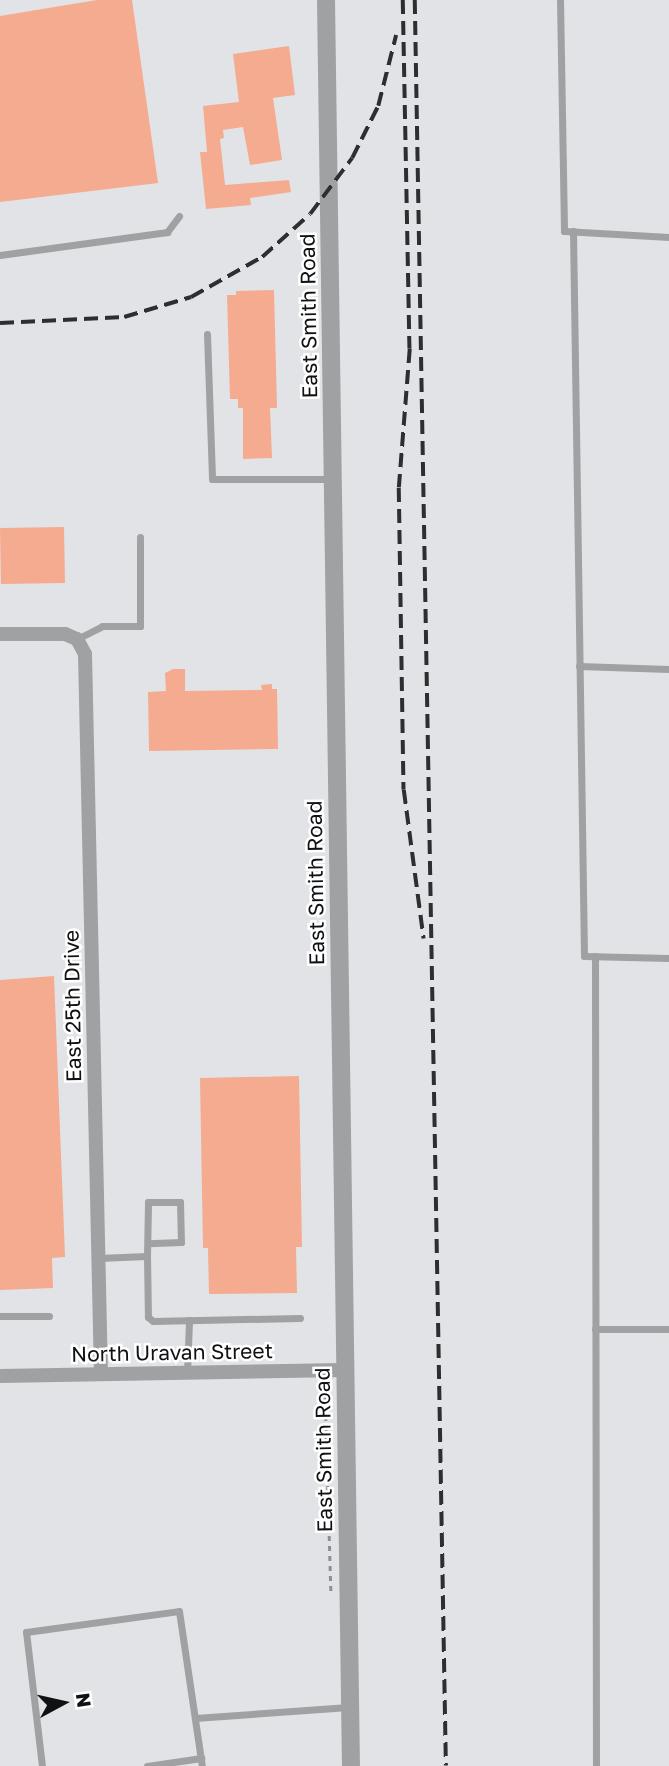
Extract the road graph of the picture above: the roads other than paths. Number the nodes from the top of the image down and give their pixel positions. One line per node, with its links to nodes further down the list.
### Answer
1 (326, 0): 8 (street, East Smith Road)
2 (559, 0): 4 (lane)
3 (179, 216): 6 (lane)
4 (573, 231): 5 (lane); 12 (lane)
5 (669, 237)
6 (0, 255)
7 (207, 334): 8 (lane)
8 (333, 479): 25 (street, East Smith Road)
9 (139, 537): 11 (lane)
10 (0, 634): 11 (street)
11 (78, 639): 18 (street, East 25th Drive)
12 (579, 666): 13 (lane); 14 (lane)
13 (669, 669)
14 (594, 956): 15 (lane); 23 (lane)
15 (669, 958)
16 (148, 1243): 16 (lane); 17 (lane)
17 (147, 1256): 18 (lane); 22 (lane)
18 (98, 1258): 27 (street, East 25th Drive)
19 (49, 1315): 20 (lane)
20 (0, 1316)
21 (300, 1318): 22 (lane)
22 (189, 1320): 26 (lane)
23 (595, 1329): 24 (lane); 35 (lane)
24 (669, 1329)
25 (344, 1370): 26 (street, North Uravan Street); 29 (street, East Smith Road)
26 (187, 1373): 27 (street, North Uravan Street)
27 (100, 1374): 28 (street, North Uravan Street)
28 (0, 1376)
29 (350, 1707): 30 (lane); 34 (street, East Smith Road)
30 (195, 1718): 31 (lane); 32 (lane)
31 (201, 1762): 33 (lane)
32 (42, 1766)
33 (147, 1766)
34 (351, 1766)
35 (596, 1766)

